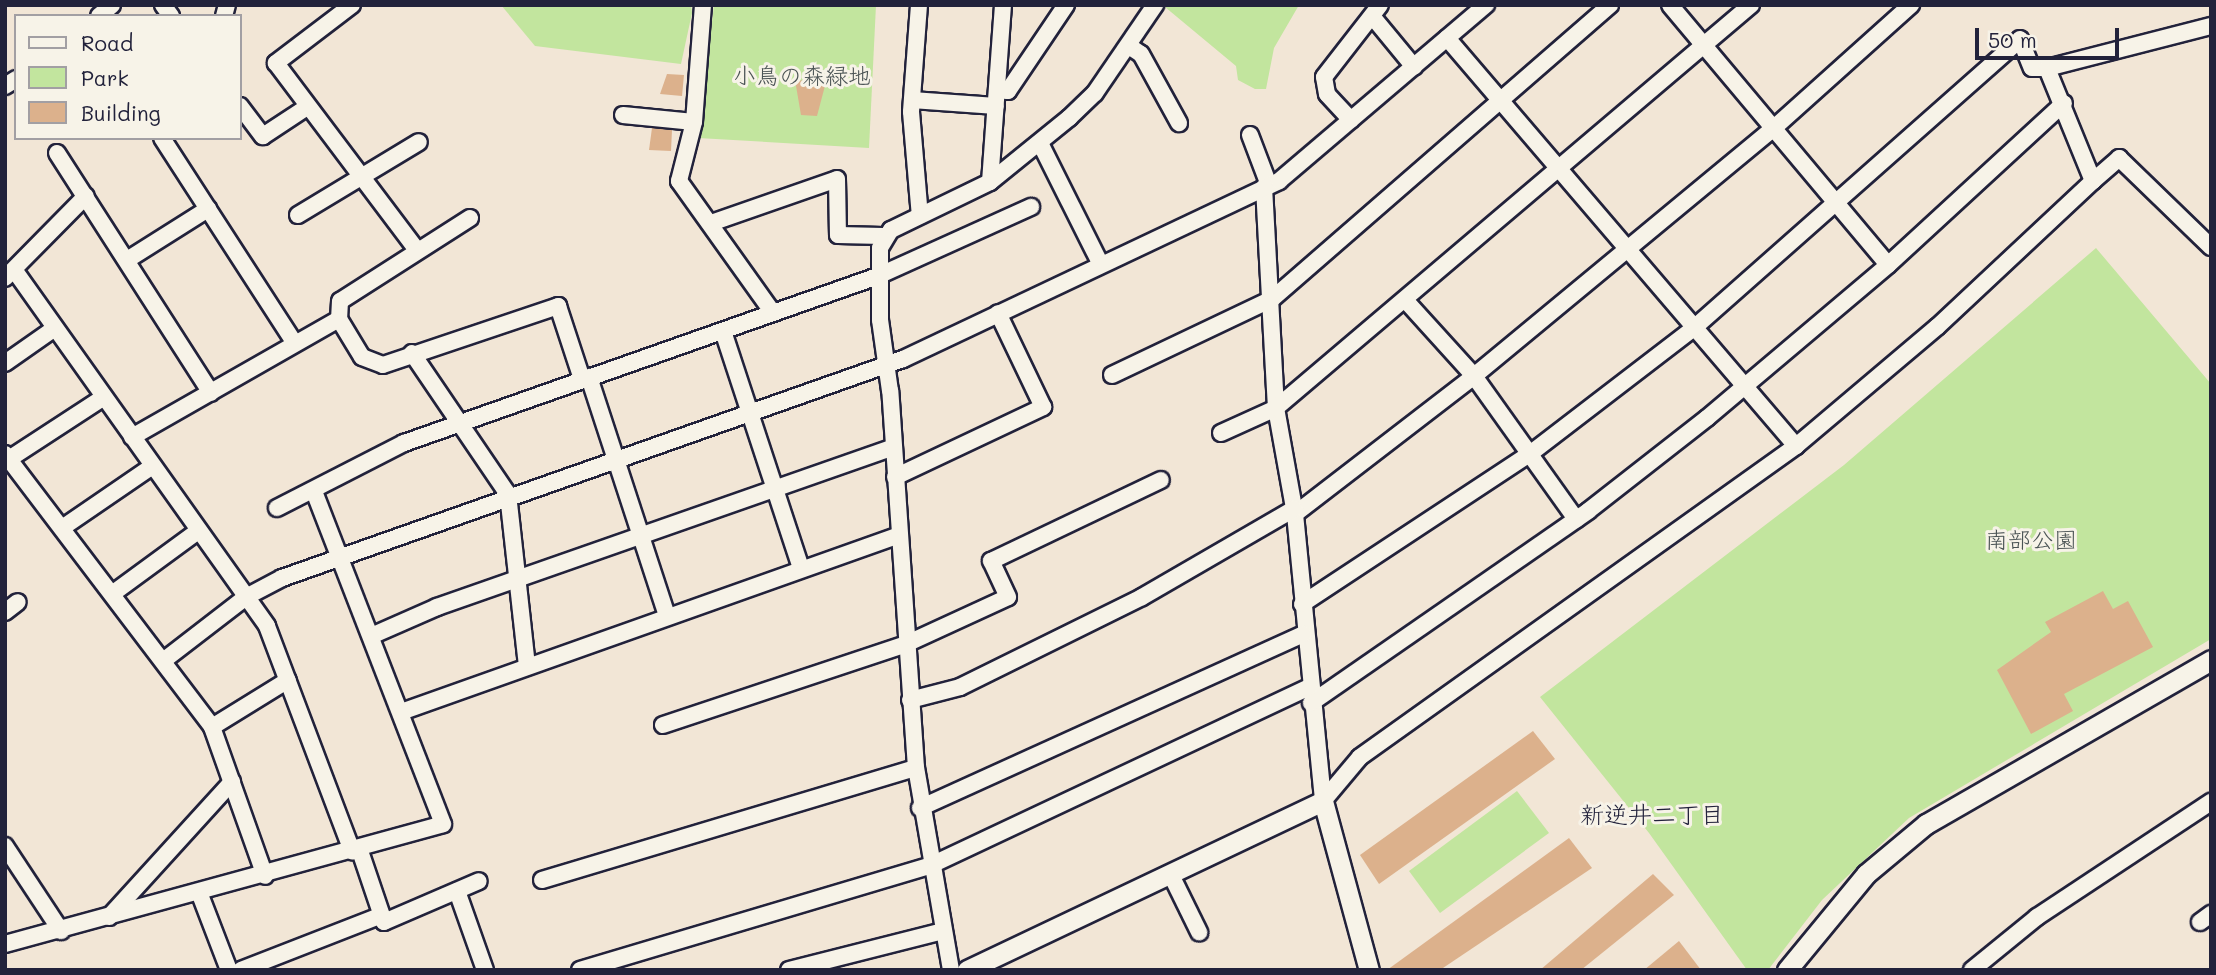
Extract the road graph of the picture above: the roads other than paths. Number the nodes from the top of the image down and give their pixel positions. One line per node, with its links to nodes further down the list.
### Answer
1 (352, 5): 23 (street)
2 (704, 5): 27 (street)
3 (919, 5): 20 (street)
4 (1003, 5): 19 (street)
5 (1066, 5): 19 (street)
6 (1155, 5): 16 (street)
7 (1486, 5): 14 (street)
8 (1610, 5): 21 (street)
9 (1670, 5): 15 (street)
10 (1751, 5): 15 (street)
11 (1911, 5): 29 (street)
12 (1376, 10): 17 (street); 26 (street)
13 (2211, 26): 18 (street)
14 (1447, 38): 17 (street); 21 (street)
15 (1705, 45): 29 (street); 35 (street)
16 (1129, 46): 28 (street); 33 (street)
17 (1414, 67): 26 (street)
18 (2047, 68): 22 (street); 41 (street)
19 (997, 98): 20 (street); 38 (street)
20 (912, 100): 45 (street)
21 (1502, 100): 35 (street); 57 (street)
22 (2064, 103): 37 (street); 54 (street)
23 (307, 107): 24 (street); 36 (street)
24 (242, 109)
25 (623, 115): 27 (street)
26 (1351, 120): 39 (street)
27 (694, 122): 47 (street)
28 (1179, 123)
29 (1775, 127): 41 (street); 49 (street)
30 (1250, 135): 39 (street)
31 (163, 140): 43 (street)
32 (419, 142): 36 (street)
33 (1040, 143): 38 (street); 53 (street)
34 (57, 153): 40 (street)
35 (1563, 169): 49 (street); 58 (street)
36 (360, 179): 44 (street); 51 (street)
37 (2093, 181): 50 (street); 80 (street)
38 (990, 182): 45 (street)
39 (1267, 186): 53 (street); 57 (street)
40 (86, 197): 52 (street); 55 (street)
41 (1839, 204): 54 (street); 62 (street)
42 (1031, 207): 56 (street)
43 (208, 209): 52 (street); 65 (street)
44 (298, 215)
45 (920, 216): 48 (street)
46 (470, 218): 51 (street)
47 (711, 223): 48 (street); 59 (street)
48 (883, 236): 56 (street)
49 (1629, 246): 62 (street); 70 (street)
50 (2211, 247)
51 (416, 249): 61 (street)
52 (127, 260): 73 (street)
53 (1101, 265): 60 (street)
54 (1888, 265): 72 (street)
55 (10, 274): 63 (street)
56 (878, 276): 59 (street); 67 (street)
57 (1272, 299): 69 (street); 75 (street)
58 (1407, 302): 70 (street); 75 (street)
59 (773, 313): 64 (street)
60 (998, 313): 67 (street); 86 (street)
61 (339, 318): 65 (street); 66 (street)
62 (1695, 327): 72 (street); 82 (street)
63 (55, 328): 68 (street); 74 (street)
64 (723, 331): 71 (street); 76 (street)
65 (294, 342): 73 (street)
66 (412, 353): 71 (street); 77 (street)
67 (887, 362): 76 (street); 81 (street)
68 (5, 363)
69 (1112, 375)
70 (1474, 376): 82 (street); 92 (street)
71 (585, 378): 77 (street); 84 (street)
72 (1745, 387): 80 (street); 93 (street)
73 (211, 393): 79 (street)
74 (104, 397): 79 (street); 83 (street)
75 (1276, 408): 78 (street); 92 (street)
76 (750, 410): 84 (street); 88 (street)
77 (457, 423): 89 (street); 90 (street)
78 (1221, 433)
79 (132, 437): 85 (street)
80 (1796, 446): 119 (street)
81 (893, 447): 86 (street); 88 (street)
82 (1531, 453): 93 (street); 103 (street)
83 (7, 456): 94 (street)
84 (615, 457): 90 (street); 96 (street)
85 (151, 467): 94 (street); 95 (street)
86 (895, 477): 97 (street)
87 (1161, 480): 107 (street)
88 (775, 488): 96 (street); 99 (street)
89 (314, 491): 91 (street); 98 (street)
90 (508, 494): 98 (street); 100 (street)
91 (277, 508)
92 (1295, 511): 103 (street); 113 (street)
93 (1576, 519): 112 (street)
94 (62, 528): 101 (street)
95 (198, 531): 101 (street); 102 (street)
96 (641, 535): 100 (street); 104 (street)
97 (897, 536): 99 (street); 107 (street)
98 (339, 556): 102 (street); 106 (street)
99 (801, 568): 104 (street)
100 (517, 578): 106 (street); 110 (street)
101 (112, 594): 109 (street)
102 (246, 597): 109 (street); 111 (street)
103 (1302, 604): 105 (street)
104 (667, 616): 110 (street)
105 (1303, 634): 112 (street); 121 (street)
106 (371, 636): 114 (street)
107 (906, 644): 113 (street); 115 (street)
108 (2211, 660): 145 (street)
109 (163, 661): 116 (street)
110 (527, 665): 114 (street)
111 (288, 680): 116 (street); 123 (street)
112 (1310, 695): 119 (street); 124 (street)
113 (910, 700): 117 (street)
114 (401, 712): 123 (street)
115 (663, 725)
116 (212, 727): 118 (street)
117 (916, 768): 121 (street); 127 (street)
118 (232, 782): 126 (street); 132 (street)
119 (1323, 801): 125 (street); 144 (street)
120 (2211, 802): 146 (street)
121 (920, 808): 124 (street)
122 (5, 846): 133 (street)
123 (355, 850): 126 (street); 131 (street)
124 (929, 866): 134 (street); 140 (street)
125 (1171, 875): 135 (street); 143 (street)
126 (265, 876): 130 (street)
127 (542, 880)
128 (479, 881): 129 (street)
129 (457, 891): 131 (street); 139 (street)
130 (199, 892): 132 (street); 137 (street)
131 (382, 915): 138 (street)
132 (109, 917): 133 (street)
133 (61, 931): 136 (street)
134 (943, 931): 141 (street); 142 (street)
135 (1199, 932)
136 (5, 944)
137 (229, 970)
138 (241, 970)
139 (485, 970)
140 (580, 970)
141 (789, 970)
142 (951, 970)
143 (968, 970)
144 (1369, 970)
145 (1787, 970)
146 (1972, 970)

